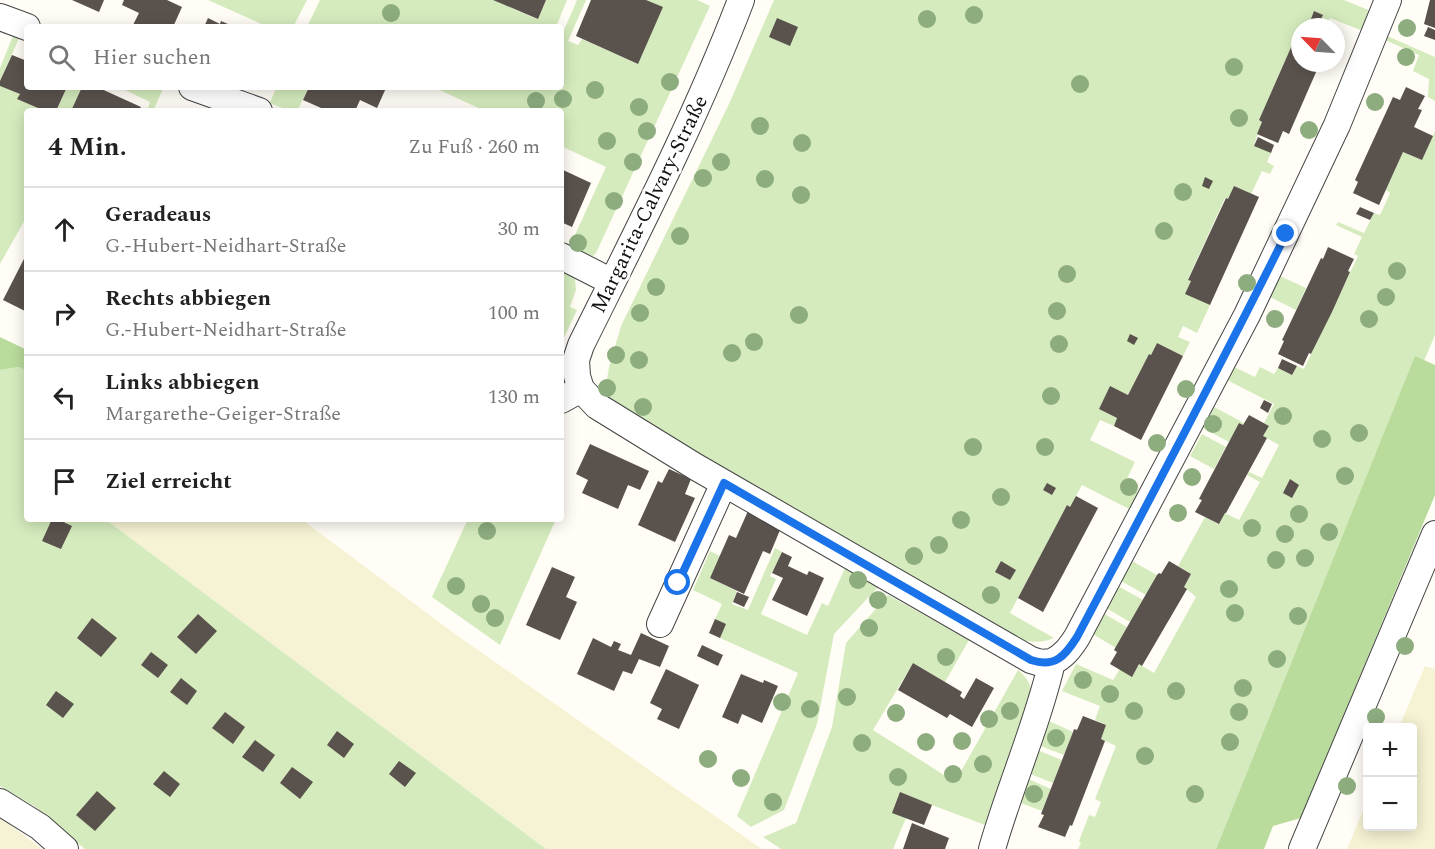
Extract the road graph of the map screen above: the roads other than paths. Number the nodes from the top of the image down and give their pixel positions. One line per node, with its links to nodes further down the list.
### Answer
1 (741, 0): 8 (street, Margarita-Calvary-Straße)
2 (1388, 0): 13 (street)
3 (0, 17): 4 (street)
4 (24, 26)
5 (200, 90): 6 (street)
6 (251, 108)
7 (564, 258): 8 (street)
8 (612, 282): 9 (street, Margarita-Calvary-Straße)
9 (571, 394): 10 (street)
10 (724, 483): 12 (street); 13 (street)
11 (1435, 534): 17 (street)
12 (660, 624)
13 (1052, 662): 16 (street)
14 (0, 802): 15 (street)
15 (65, 849)
16 (992, 849)
17 (1302, 849)

